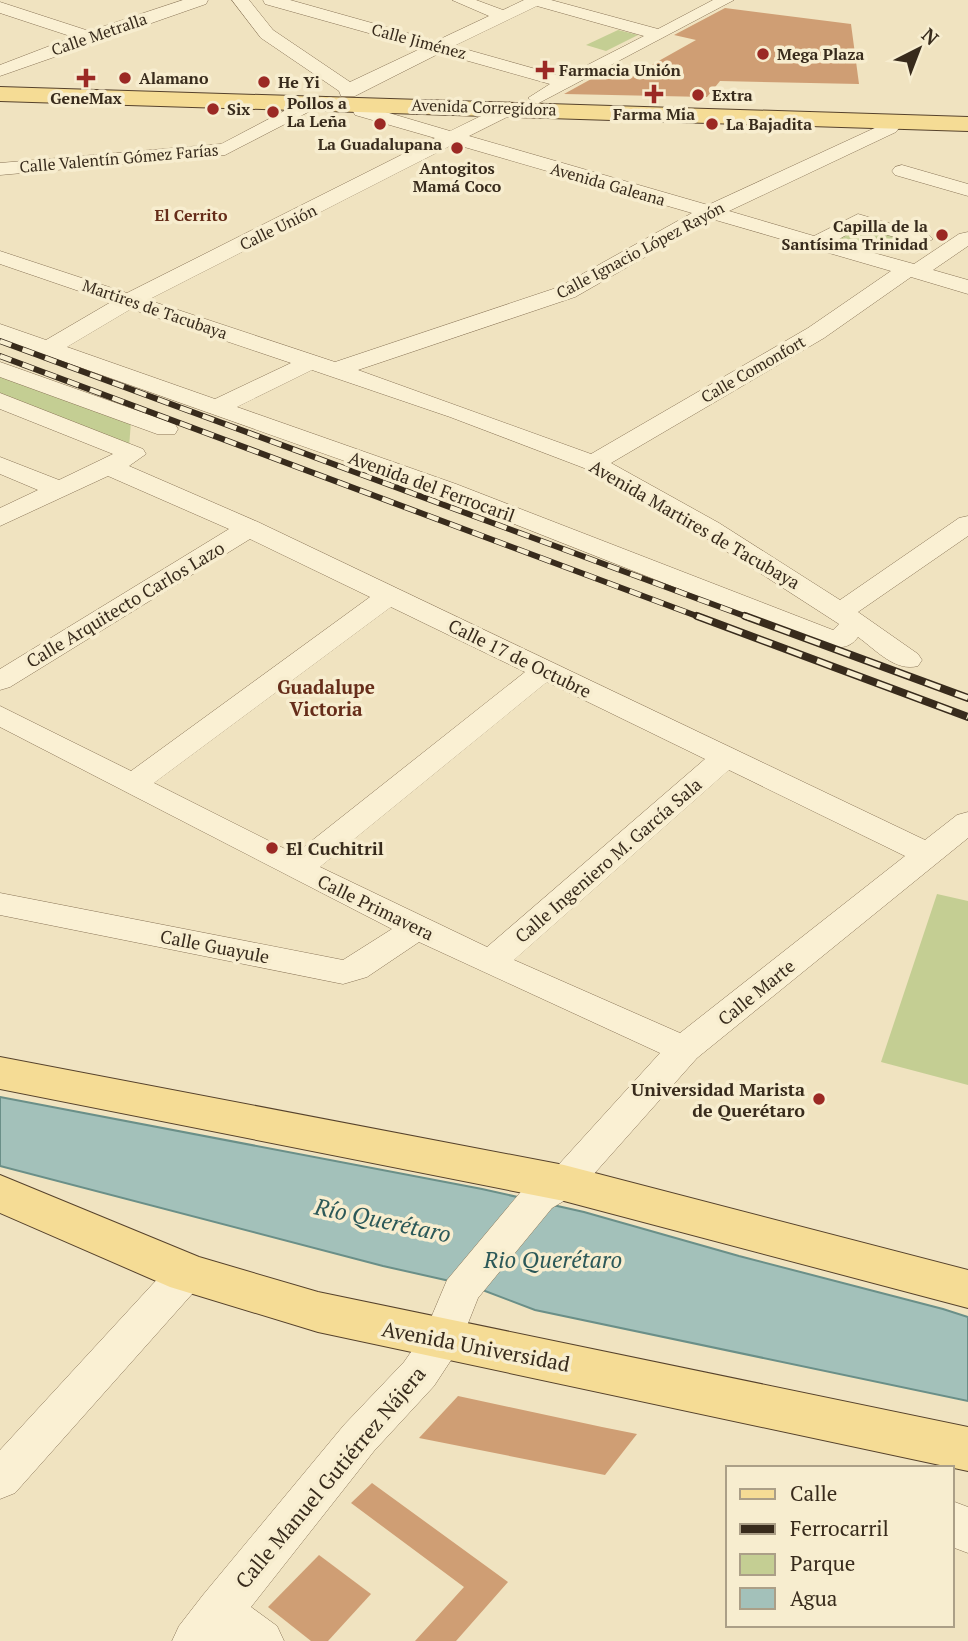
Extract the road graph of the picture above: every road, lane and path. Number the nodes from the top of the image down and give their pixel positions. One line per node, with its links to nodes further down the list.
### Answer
1 (200, 0): 11 (street, Calle Metralla)
2 (240, 0): 16 (street)
3 (271, 0): 12 (street, Calle Jiménez)
4 (460, 0): 9 (street)
5 (537, 0): 9 (street); 10 (street)
6 (688, 0): 7 (street)
7 (719, 4): 10 (street)
8 (0, 7): 11 (street)
9 (505, 16): 12 (street)
10 (658, 34): 15 (street)
11 (89, 37): 13 (street, Calle Metralla)
12 (442, 47): 15 (street, Calle Jiménez); 16 (street)
13 (0, 71)
14 (0, 83): 16 (main road, Avenida Corregidora)
15 (567, 83): 18 (street)
16 (348, 91): 18 (main road, Avenida Corregidora)
17 (0, 94): 19 (main road, Avenida Corregidora)
18 (537, 98): 21 (main road, Avenida Corregidora)
19 (311, 103): 20 (main road, Avenida Corregidora); 26 (street, Calle Valentín Gómez Farías)
20 (510, 108): 23 (main road, Avenida Corregidora); 25 (street, Calle Unión)
21 (968, 109)
22 (362, 111): 25 (street, Avenida Galeana)
23 (886, 120): 24 (main road, Avenida Corregidora); 29 (street, Calle Ignacio López Rayón)
24 (968, 124)
25 (451, 136): 29 (street, Avenida Galeana); 35 (street, Calle Unión)
26 (0, 169)
27 (902, 171): 28 (street)
28 (968, 190)
29 (710, 212): 31 (street, Avenida Galeana); 40 (street, Calle Ignacio López Rayón)
30 (966, 238): 33 (street)
31 (818, 242): 33 (street, Avenida Galeana); 33 (street)
32 (0, 257): 35 (street, Martires de Tacubaya)
33 (906, 268): 34 (street, Avenida Galeana); 46 (street, Calle Comonfort)
34 (968, 287)
35 (130, 300): 37 (street, Calle Unión); 38 (street, Martires de Tacubaya)
36 (0, 331): 37 (street, Avenida del Ferrocaril)
37 (47, 349): 42 (street, Avenida del Ferrocaril)
38 (309, 363): 40 (street, Avenida Martires de Tacubaya); 42 (street)
39 (0, 369): 43 (street)
40 (336, 370): 46 (street, Avenida Martires de Tacubaya)
41 (0, 400): 45 (street, Calle 17 de Octubre)
42 (215, 408): 53 (street, Avenida del Ferrocaril)
43 (142, 420): 44 (street); 45 (street)
44 (166, 429)
45 (121, 460): 48 (street); 51 (street, Calle 17 de Octubre)
46 (593, 463): 53 (street, Avenida Martires de Tacubaya)
47 (0, 465): 48 (street)
48 (60, 490): 49 (street)
49 (0, 518)
50 (968, 524): 53 (street)
51 (250, 528): 52 (street, Calle 17 de Octubre); 56 (street, Calle Arquitecto Carlos Lazo)
52 (390, 595): 55 (street, Calle 17 de Octubre); 59 (street)
53 (848, 617): 54 (street, Avenida Martires de Tacubaya)
54 (908, 660)
55 (545, 670): 58 (street, Calle 17 de Octubre); 62 (street)
56 (0, 681)
57 (0, 715): 59 (street, Calle Primavera)
58 (726, 757): 61 (street, Calle 17 de Octubre); 65 (street, Calle Ingeniero M. García Sala)
59 (134, 783): 62 (street, Calle Primavera)
60 (968, 822): 61 (street, Calle Marte)
61 (928, 854): 66 (street, Calle Marte)
62 (297, 869): 64 (street, Calle Primavera)
63 (6, 903): 64 (street, Calle Guayule)
64 (418, 927): 65 (street, Calle Primavera)
65 (490, 963): 66 (street, Calle Primavera)
66 (684, 1049): 68 (street, Calle Marte)
67 (0, 1073): 68 (main road)
68 (551, 1191): 71 (main road); 72 (street, Calle Manuel Gutiérrez Nájera)
69 (0, 1193): 70 (main road, Avenida Universidad)
70 (187, 1273): 72 (main road, Avenida Universidad); 74 (street)
71 (968, 1289)
72 (443, 1339): 73 (main road, Avenida Universidad); 77 (street, Calle Manuel Gutiérrez Nájera)
73 (958, 1454)
74 (8, 1459)
75 (954, 1522): 76 (street)
76 (968, 1534)
77 (207, 1625): 78 (street)
78 (261, 1641)

